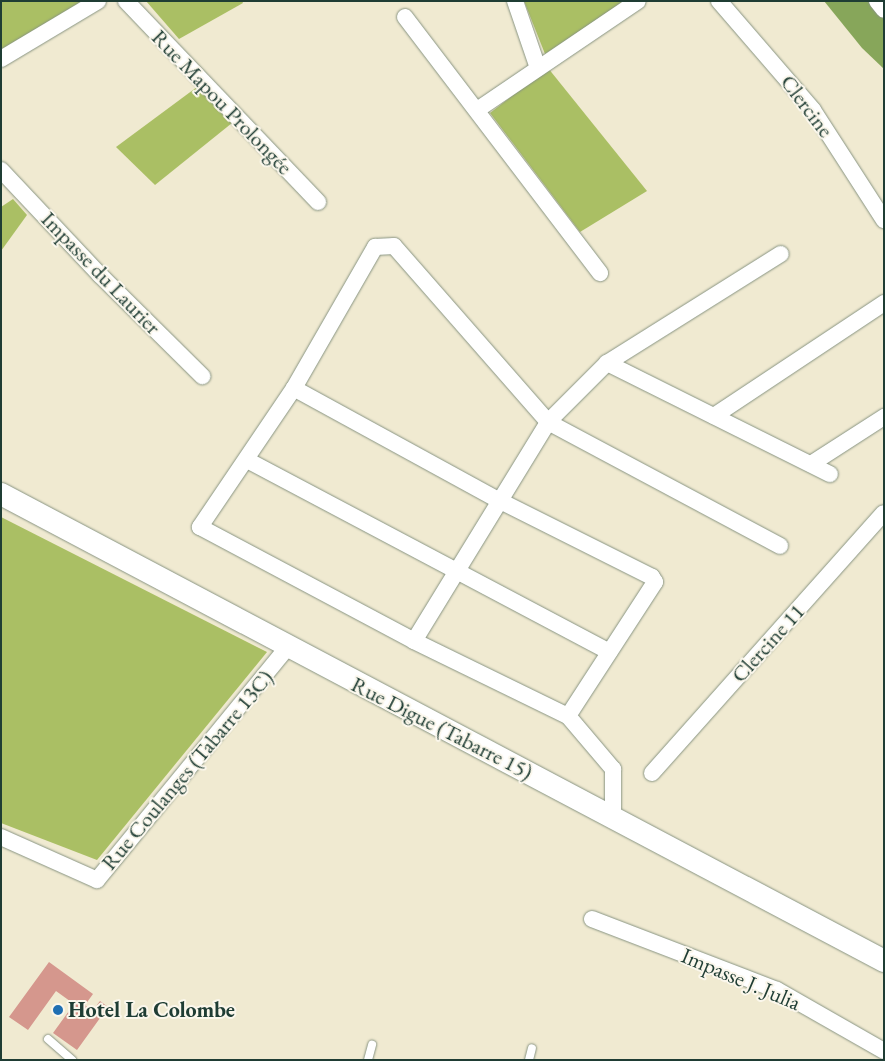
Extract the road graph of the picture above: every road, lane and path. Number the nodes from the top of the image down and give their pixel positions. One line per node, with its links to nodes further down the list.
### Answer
1 (98, 1): 9 (street)
2 (126, 1): 13 (street, Rue Mapou Prolongée)
3 (515, 1): 10 (street)
4 (638, 1): 10 (street)
5 (719, 1): 14 (street, Clercine)
6 (877, 1): 7 (street)
7 (884, 10)
8 (405, 17): 11 (street)
9 (1, 59)
10 (538, 68): 11 (street)
11 (478, 110): 16 (street)
12 (1, 170): 19 (street, Impasse du Laurier)
13 (318, 202)
14 (884, 220)
15 (781, 254): 18 (street)
16 (600, 273)
17 (884, 303): 21 (street)
18 (607, 363): 21 (street); 23 (street)
19 (202, 376)
20 (294, 388): 23 (street); 24 (street); 28 (street)
21 (714, 416): 25 (street)
22 (884, 417): 25 (street)
23 (548, 422): 28 (street); 30 (street)
24 (247, 460): 31 (street); 32 (street)
25 (810, 464): 26 (street)
26 (830, 474)
27 (1, 494): 33 (street, Rue Digue (Tabarre 15))
28 (500, 501): 31 (street); 34 (street)
29 (884, 513): 36 (street, Clercine 11)
30 (780, 546)
31 (458, 569): 32 (street); 34 (street)
32 (414, 641): 35 (street)
33 (287, 648): 37 (street, Rue Digue (Tabarre 15)); 38 (street, Rue Coulanges (Tabarre 13C))
34 (609, 652): 35 (street)
35 (568, 716): 37 (street)
36 (652, 773)
37 (613, 817): 40 (street, Rue Digue (Tabarre 15))
38 (1, 837)
39 (592, 919): 44 (street, Impasse J. Julia)
40 (884, 961)
41 (48, 1039): 45 (lane)
42 (372, 1045): 46 (lane)
43 (532, 1048): 47 (lane)
44 (884, 1051)
45 (72, 1060)
46 (368, 1060)
47 (529, 1060)

